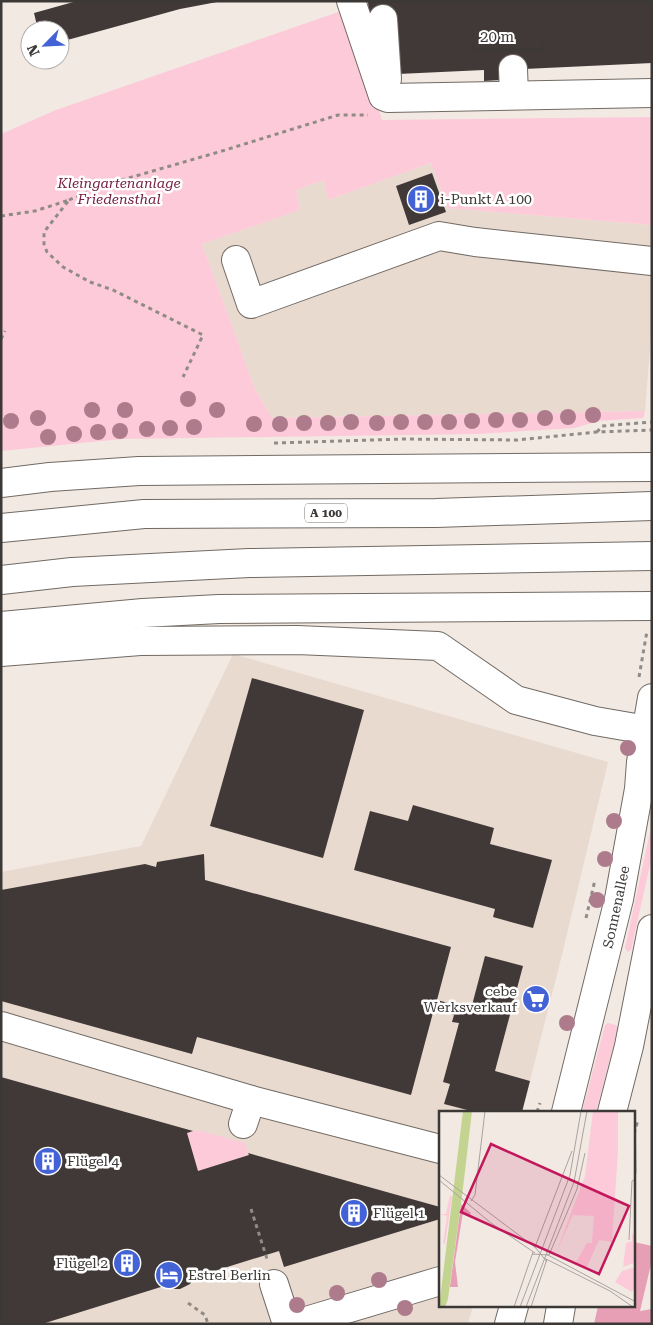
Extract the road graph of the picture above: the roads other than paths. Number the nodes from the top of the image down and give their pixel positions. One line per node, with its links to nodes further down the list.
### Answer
1 (351, 1): 4 (main road)
2 (383, 19): 4 (main road)
3 (652, 93): 4 (main road)
4 (379, 106)
5 (236, 260): 6 (main road)
6 (652, 261)
7 (652, 467): 8 (main road)
8 (1, 483)
9 (652, 506): 10 (main road, A 100)
10 (1, 528)
11 (652, 556): 12 (main road)
12 (1, 580)
13 (652, 606): 14 (main road)
14 (1, 626)
15 (1, 652): 17 (main road)
16 (652, 698): 17 (main road, Sonnenallee)
17 (647, 730): 20 (main road, Sonnenallee)
18 (652, 929): 21 (main road)
19 (1, 1026): 22 (main road)
20 (566, 1111)
21 (612, 1111)
22 (439, 1149)
23 (272, 1277): 27 (main road)
24 (439, 1280): 28 (main road)
25 (513, 1308): 29 (main road)
26 (561, 1308): 30 (main road)
27 (287, 1324)
28 (296, 1324)
29 (509, 1324)
30 (558, 1324)

